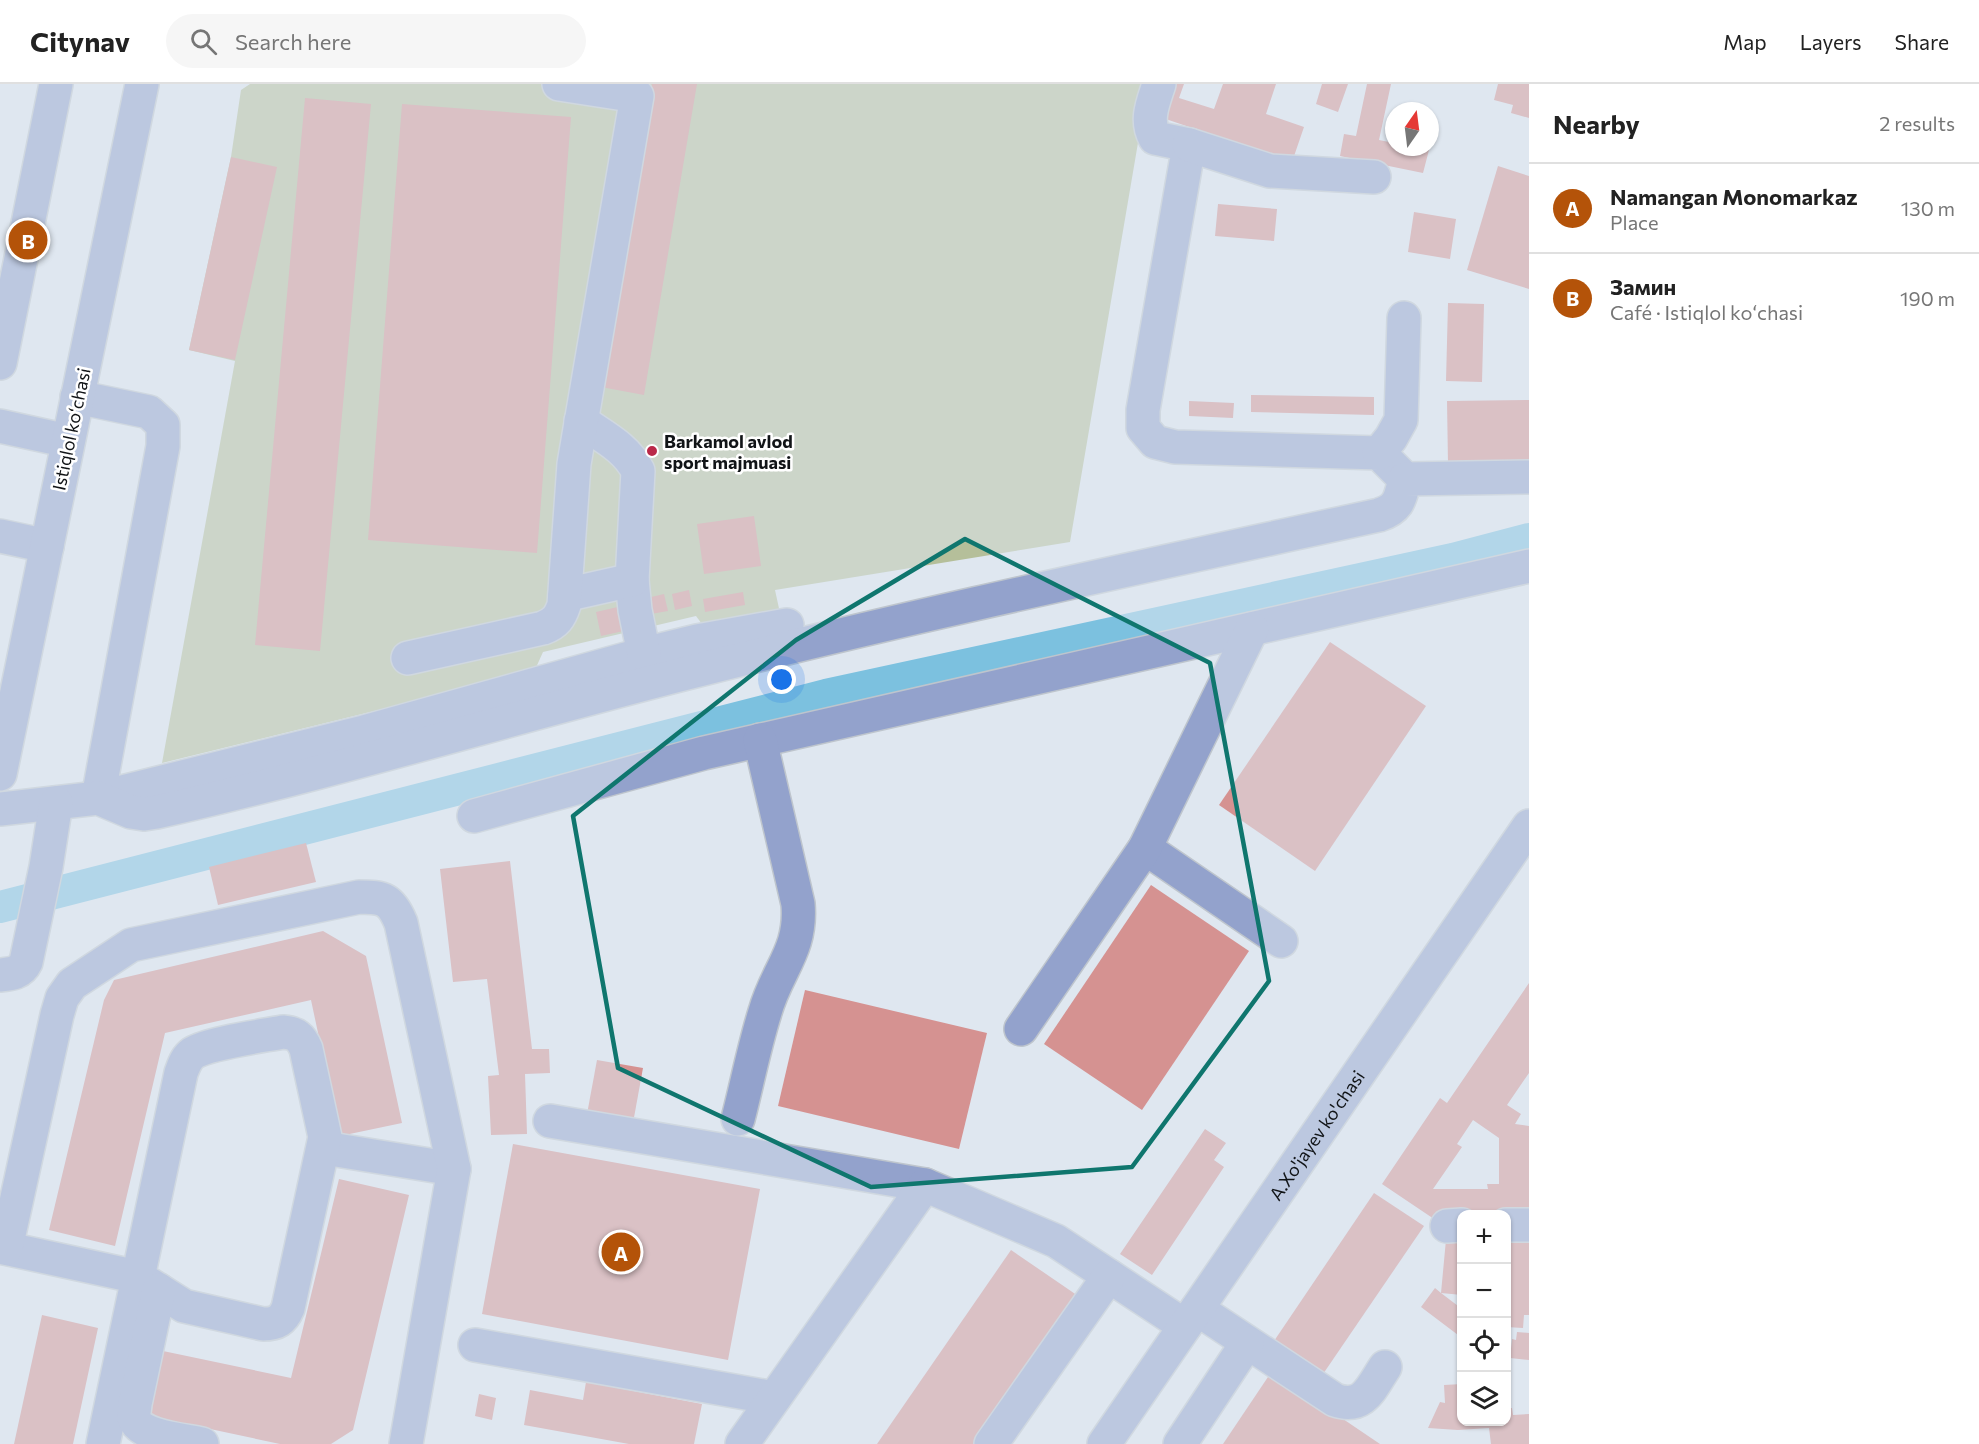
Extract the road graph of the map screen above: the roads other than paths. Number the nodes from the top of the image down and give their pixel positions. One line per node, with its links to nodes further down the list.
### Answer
1 (56, 84): 9 (street)
2 (142, 84): 10 (street, Istiqlol koʻchasi)
3 (559, 84): 5 (street)
4 (1158, 84): 6 (street)
5 (638, 90): 11 (street)
6 (1189, 145): 7 (street); 14 (street)
7 (1374, 177)
8 (1404, 318): 14 (street)
9 (0, 363)
10 (77, 397): 13 (street, Istiqlol koʻchasi); 28 (street)
11 (581, 421): 20 (street); 21 (street)
12 (0, 426): 13 (street)
13 (68, 441): 18 (street, Istiqlol koʻchasi)
14 (1379, 453): 16 (street)
15 (1529, 477): 16 (street)
16 (1406, 479): 28 (street)
17 (0, 537): 18 (street)
18 (47, 546): 27 (street, Istiqlol koʻchasi)
19 (1529, 566): 23 (street)
20 (632, 580): 21 (street); 24 (street)
21 (565, 595): 25 (street)
22 (787, 625): 24 (street)
23 (1252, 629): 26 (street); 33 (street)
24 (644, 654): 28 (street)
25 (408, 658)
26 (760, 740): 31 (street); 37 (street)
27 (0, 774)
28 (98, 798): 29 (street)
29 (56, 803): 30 (street); 35 (street)
30 (0, 809)
31 (474, 816)
32 (1526, 836): 47 (street, A.Xo'jayev ko'chasi)
33 (1144, 848): 34 (street); 36 (street)
34 (1281, 941)
35 (13, 969)
36 (1021, 1029)
37 (738, 1119)
38 (550, 1121): 41 (street)
39 (324, 1148): 40 (street); 46 (street); 46 (street)
40 (454, 1169): 44 (street); 54 (street)
41 (925, 1185): 45 (street); 51 (street)
42 (1511, 1225): 43 (street)
43 (1529, 1225)
44 (3, 1247): 46 (street)
45 (1109, 1276): 47 (street); 56 (street)
46 (148, 1284): 52 (street); 53 (street)
47 (1191, 1318): 48 (street); 57 (street, A.Xo'jayev ko'chasi)
48 (1247, 1342): 50 (street); 58 (street)
49 (474, 1345): 51 (street)
50 (1385, 1366)
51 (774, 1398): 55 (street)
52 (103, 1444)
53 (202, 1444)
54 (406, 1444)
55 (742, 1444)
56 (991, 1444)
57 (1104, 1444)
58 (1180, 1444)

